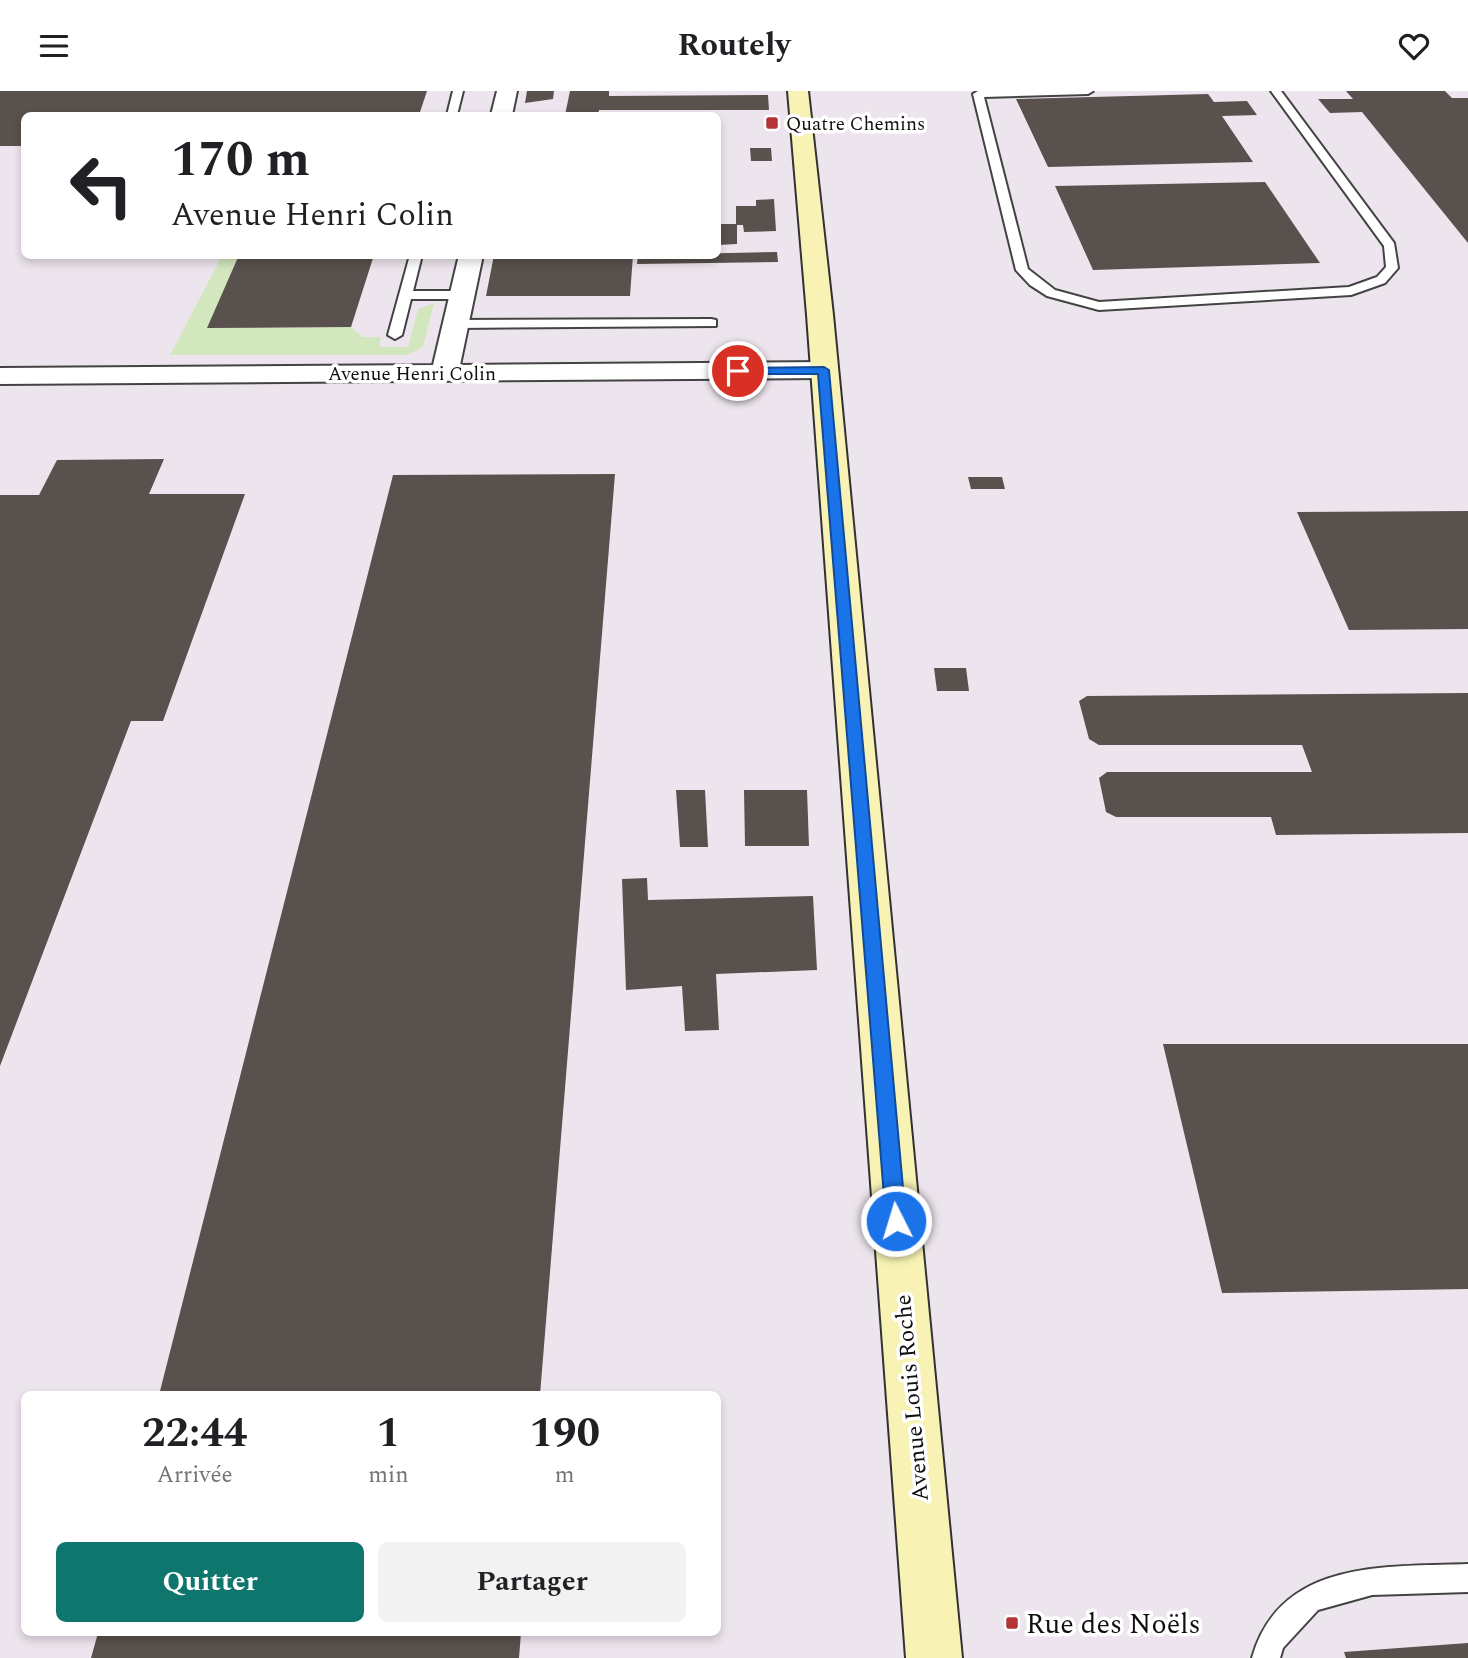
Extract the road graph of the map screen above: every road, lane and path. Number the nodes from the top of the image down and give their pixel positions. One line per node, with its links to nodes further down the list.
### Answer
1 (458, 91): 6 (lane)
2 (507, 91): 7 (street)
3 (798, 91): 15 (main road, Avenue Louis Roche)
4 (1088, 91): 5 (lane)
5 (1276, 91)
6 (453, 112)
7 (503, 112)
8 (415, 259): 10 (lane)
9 (470, 259): 11 (street)
10 (405, 295): 11 (lane); 14 (lane)
11 (462, 295): 13 (street)
12 (710, 323): 13 (lane)
13 (456, 324): 16 (street)
14 (396, 335)
15 (824, 370): 16 (street, Avenue Henri Colin); 19 (main road, Avenue Louis Roche)
16 (445, 373): 17 (street, Avenue Henri Colin)
17 (0, 376)
18 (1468, 1578): 20 (lane)
19 (934, 1658)
20 (1266, 1658)

